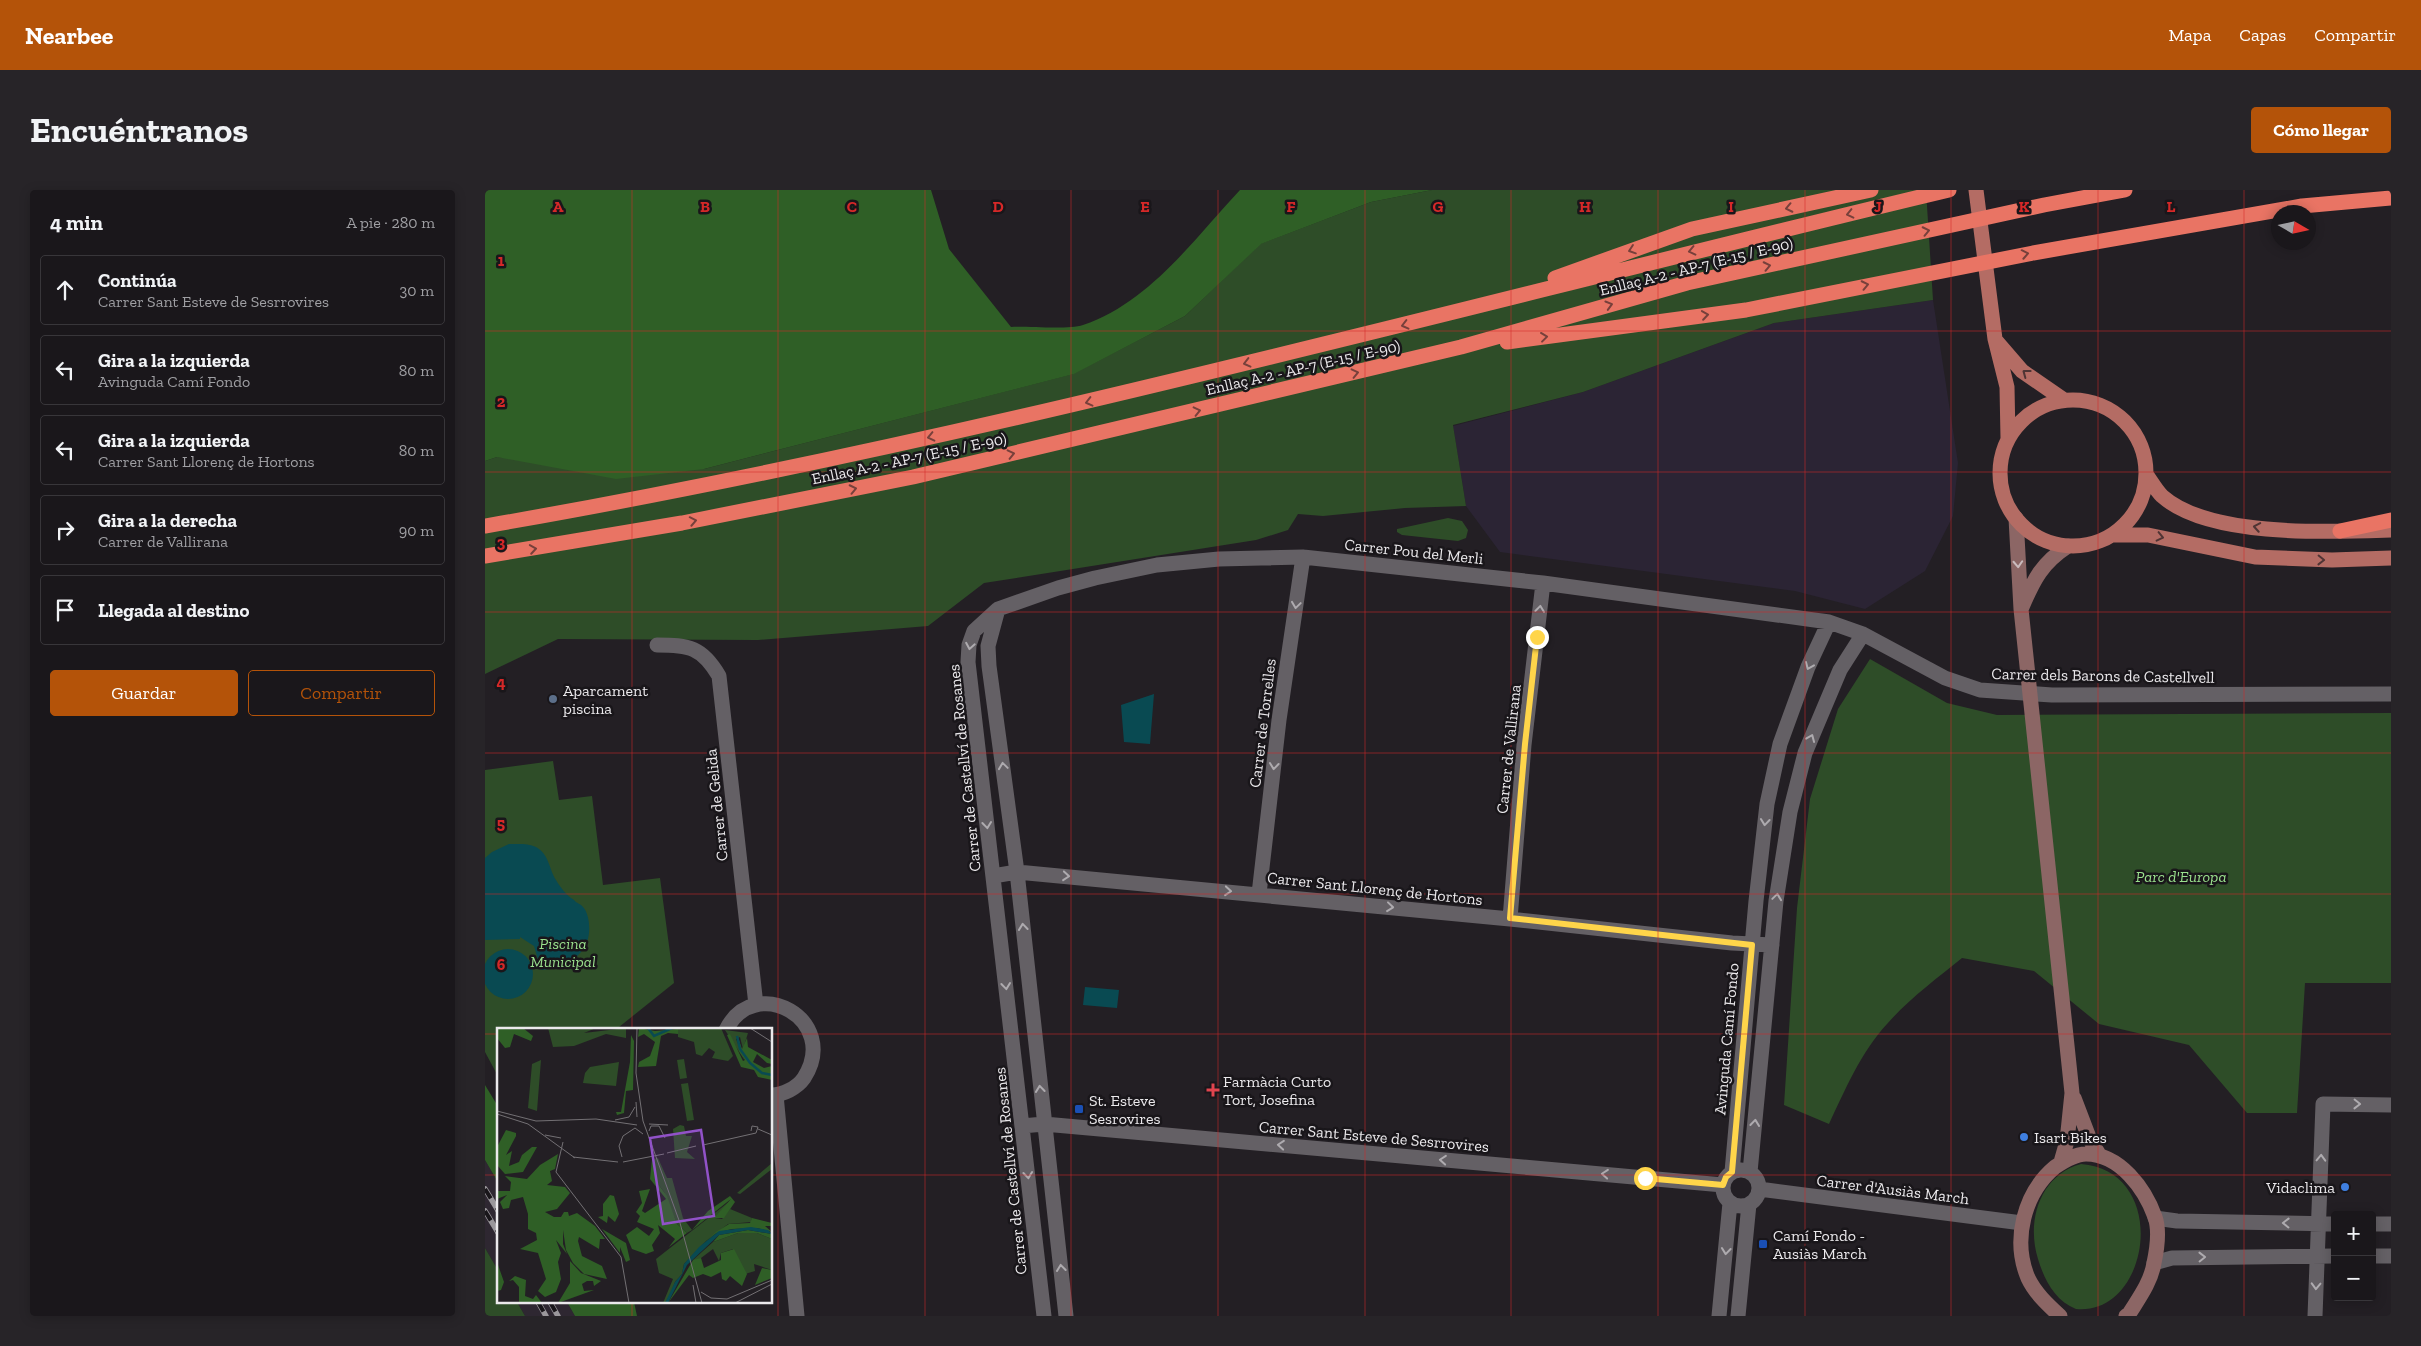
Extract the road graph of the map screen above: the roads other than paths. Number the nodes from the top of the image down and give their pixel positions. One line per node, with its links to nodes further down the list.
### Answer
1 (1871, 190): 6 (highway, one-way to 6)
2 (1949, 190): 6 (highway, Enllaç A-2 - AP-7 (E-15 / E-90), one-way to 6)
3 (1976, 190): 7 (main road)
4 (2125, 190): 8 (highway, Enllaç A-2 - AP-7 (E-15 / E-90), one-way to 4)
5 (2391, 198): 8 (highway, one-way to 5)
6 (1452, 314): 14 (highway, Enllaç A-2 - AP-7 (E-15 / E-90), one-way to 14)
7 (1995, 339): 9 (main road, one-way to 7); 10 (main road)
8 (1461, 347): 19 (highway, Enllaç A-2 - AP-7 (E-15 / E-90), one-way to 8)
9 (2064, 400): 10 (main road); 11 (main road)
10 (2008, 439): 12 (main road)
11 (2147, 474): 16 (main road, one-way to 11); 17 (main road)
12 (2016, 518): 18 (main road); 23 (main road, one-way to 23)
13 (2391, 520): 16 (highway)
14 (485, 526)
15 (2391, 530): 16 (main road)
16 (2340, 532)
17 (2112, 536): 18 (main road); 21 (main road, one-way to 21)
18 (2068, 546): 23 (main road)
19 (485, 556)
20 (1303, 557): 22 (street, Carrer Pou del Merli); 24 (street, Carrer Pou del Merli); 31 (street, Carrer de Torrelles, one-way to 31)
21 (2391, 558)
22 (1543, 584): 25 (street, Carrer Pou del Merli); 32 (street, Carrer de Vallirana, one-way to 22)
23 (2021, 608): 37 (main road)
24 (999, 609): 29 (street, one-way to 24); 30 (street, Carrer de Castellví de Rosanes, one-way to 30)
25 (1829, 622): 26 (street, Carrer dels Barons de Castellvell); 33 (street, Avinguda Camí Fondo, one-way to 33)
26 (1863, 634): 28 (street, Carrer dels Barons de Castellvell); 34 (street, one-way to 26)
27 (657, 645): 35 (street, Carrer de Gelida)
28 (2391, 694)
29 (1017, 872): 30 (street, Carrer Sant Llorenç de Hortons); 31 (street, Carrer Sant Llorenç de Hortons, one-way to 31); 40 (street, one-way to 29)
30 (993, 876): 41 (street, Carrer de Castellví de Rosanes, one-way to 41)
31 (1259, 894): 32 (street, Carrer Sant Llorenç de Hortons, one-way to 32)
32 (1510, 918): 33 (street, Carrer Sant Llorenç de Hortons)
33 (1752, 945): 34 (street, Carrer Sant Llorenç de Hortons); 44 (street, Avinguda Camí Fondo)
34 (1772, 945): 45 (street, one-way to 34)
35 (755, 1005): 36 (street); 38 (street)
36 (727, 1028)
37 (2073, 1093): 42 (main road); 43 (main road)
38 (773, 1095): 62 (street)
39 (2391, 1105): 52 (street, one-way to 39)
40 (1044, 1124): 41 (street, Carrer Sant Esteve de Sesrrovires); 46 (street, Carrer Sant Esteve de Sesrrovires, one-way to 40); 64 (street, one-way to 40)
41 (1022, 1126): 63 (street, Carrer de Castellví de Rosanes, one-way to 63)
42 (2100, 1156): 43 (main road); 50 (main road)
43 (2061, 1162): 51 (main road)
44 (1732, 1172): 45 (street); 46 (street)
45 (1750, 1172): 47 (street)
46 (1723, 1185): 48 (street)
47 (1759, 1189): 49 (street); 51 (street, Carrer d'Ausiàs March)
48 (1731, 1203): 49 (street); 65 (street, one-way to 65)
49 (1749, 1204): 66 (street)
50 (2155, 1218): 52 (street, one-way to 50); 60 (main road)
51 (2023, 1223): 67 (main road)
52 (2319, 1224): 53 (street); 56 (street)
53 (2331, 1224)
54 (2376, 1224): 55 (street)
55 (2391, 1224)
56 (2317, 1256): 57 (street); 60 (street, one-way to 56); 68 (street, one-way to 68)
57 (2331, 1256)
58 (2376, 1256): 59 (street)
59 (2391, 1256)
60 (2154, 1263): 61 (main road)
61 (2128, 1315)
62 (797, 1316)
63 (1044, 1316)
64 (1066, 1316)
65 (1719, 1316)
66 (1738, 1316)
67 (2060, 1316)
68 (2315, 1316)

